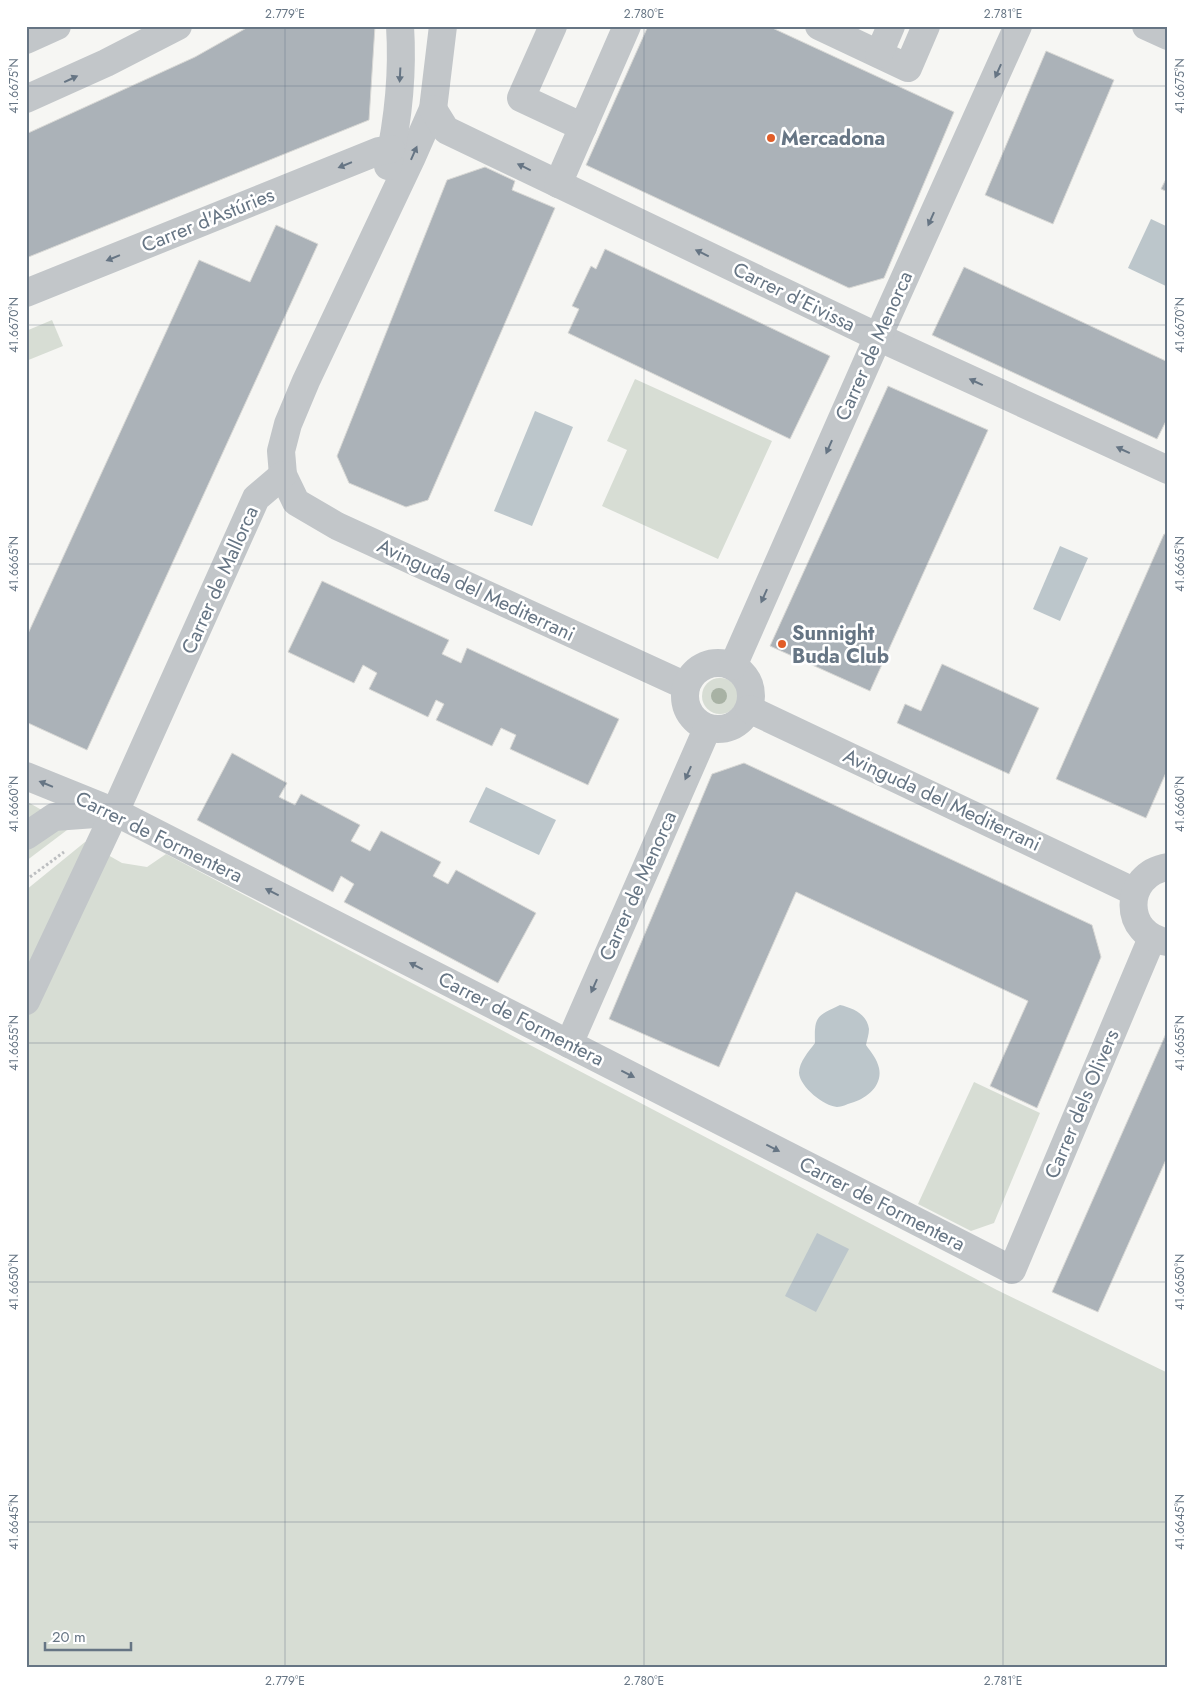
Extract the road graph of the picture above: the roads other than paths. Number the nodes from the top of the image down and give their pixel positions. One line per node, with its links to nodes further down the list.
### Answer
1 (57, 26): 13 (street)
2 (178, 26): 15 (street, one-way to 2)
3 (400, 26): 18 (street, one-way to 18)
4 (443, 26): 16 (street)
5 (553, 26): 17 (street)
6 (627, 26): 17 (street)
7 (819, 26): 14 (street)
8 (891, 26): 14 (street)
9 (926, 26): 14 (street)
10 (1018, 26): 22 (street, Carrer de Menorca, one-way to 22)
11 (1146, 26): 12 (street)
12 (1168, 36)
13 (26, 40)
14 (879, 54)
15 (26, 99)
16 (433, 109): 19 (street, Carrer d'Eivissa, one-way to 16); 20 (street, one-way to 16)
17 (583, 127): 19 (street)
18 (391, 149): 20 (street); 21 (street, Carrer d'Astúries, one-way to 21)
19 (558, 184): 22 (street, Carrer d'Eivissa, one-way to 19)
20 (370, 244): 24 (street)
21 (26, 293)
22 (878, 337): 23 (street, Carrer d'Eivissa, one-way to 22); 25 (street, Carrer de Menorca, one-way to 25)
23 (1168, 470)
24 (283, 475): 26 (street, Avinguda del Mediterrani); 30 (street, Carrer de Mallorca)
25 (733, 666): 26 (street); 27 (street)
26 (686, 686): 28 (street)
27 (749, 709): 28 (street); 33 (street, Avinguda del Mediterrani)
28 (707, 729): 36 (street, Carrer de Menorca, one-way to 36)
29 (26, 776): 30 (street, Carrer de Formentera, one-way to 29)
30 (115, 812): 31 (street); 35 (street, Carrer de Mallorca); 36 (street, Carrer de Formentera, one-way to 30)
31 (26, 836)
32 (1168, 867): 33 (street)
33 (1135, 892): 34 (street)
34 (1160, 940): 37 (street, Carrer dels Olivers)
35 (26, 1001)
36 (569, 1044): 37 (street, Carrer de Formentera, one-way to 37)
37 (1012, 1270)

